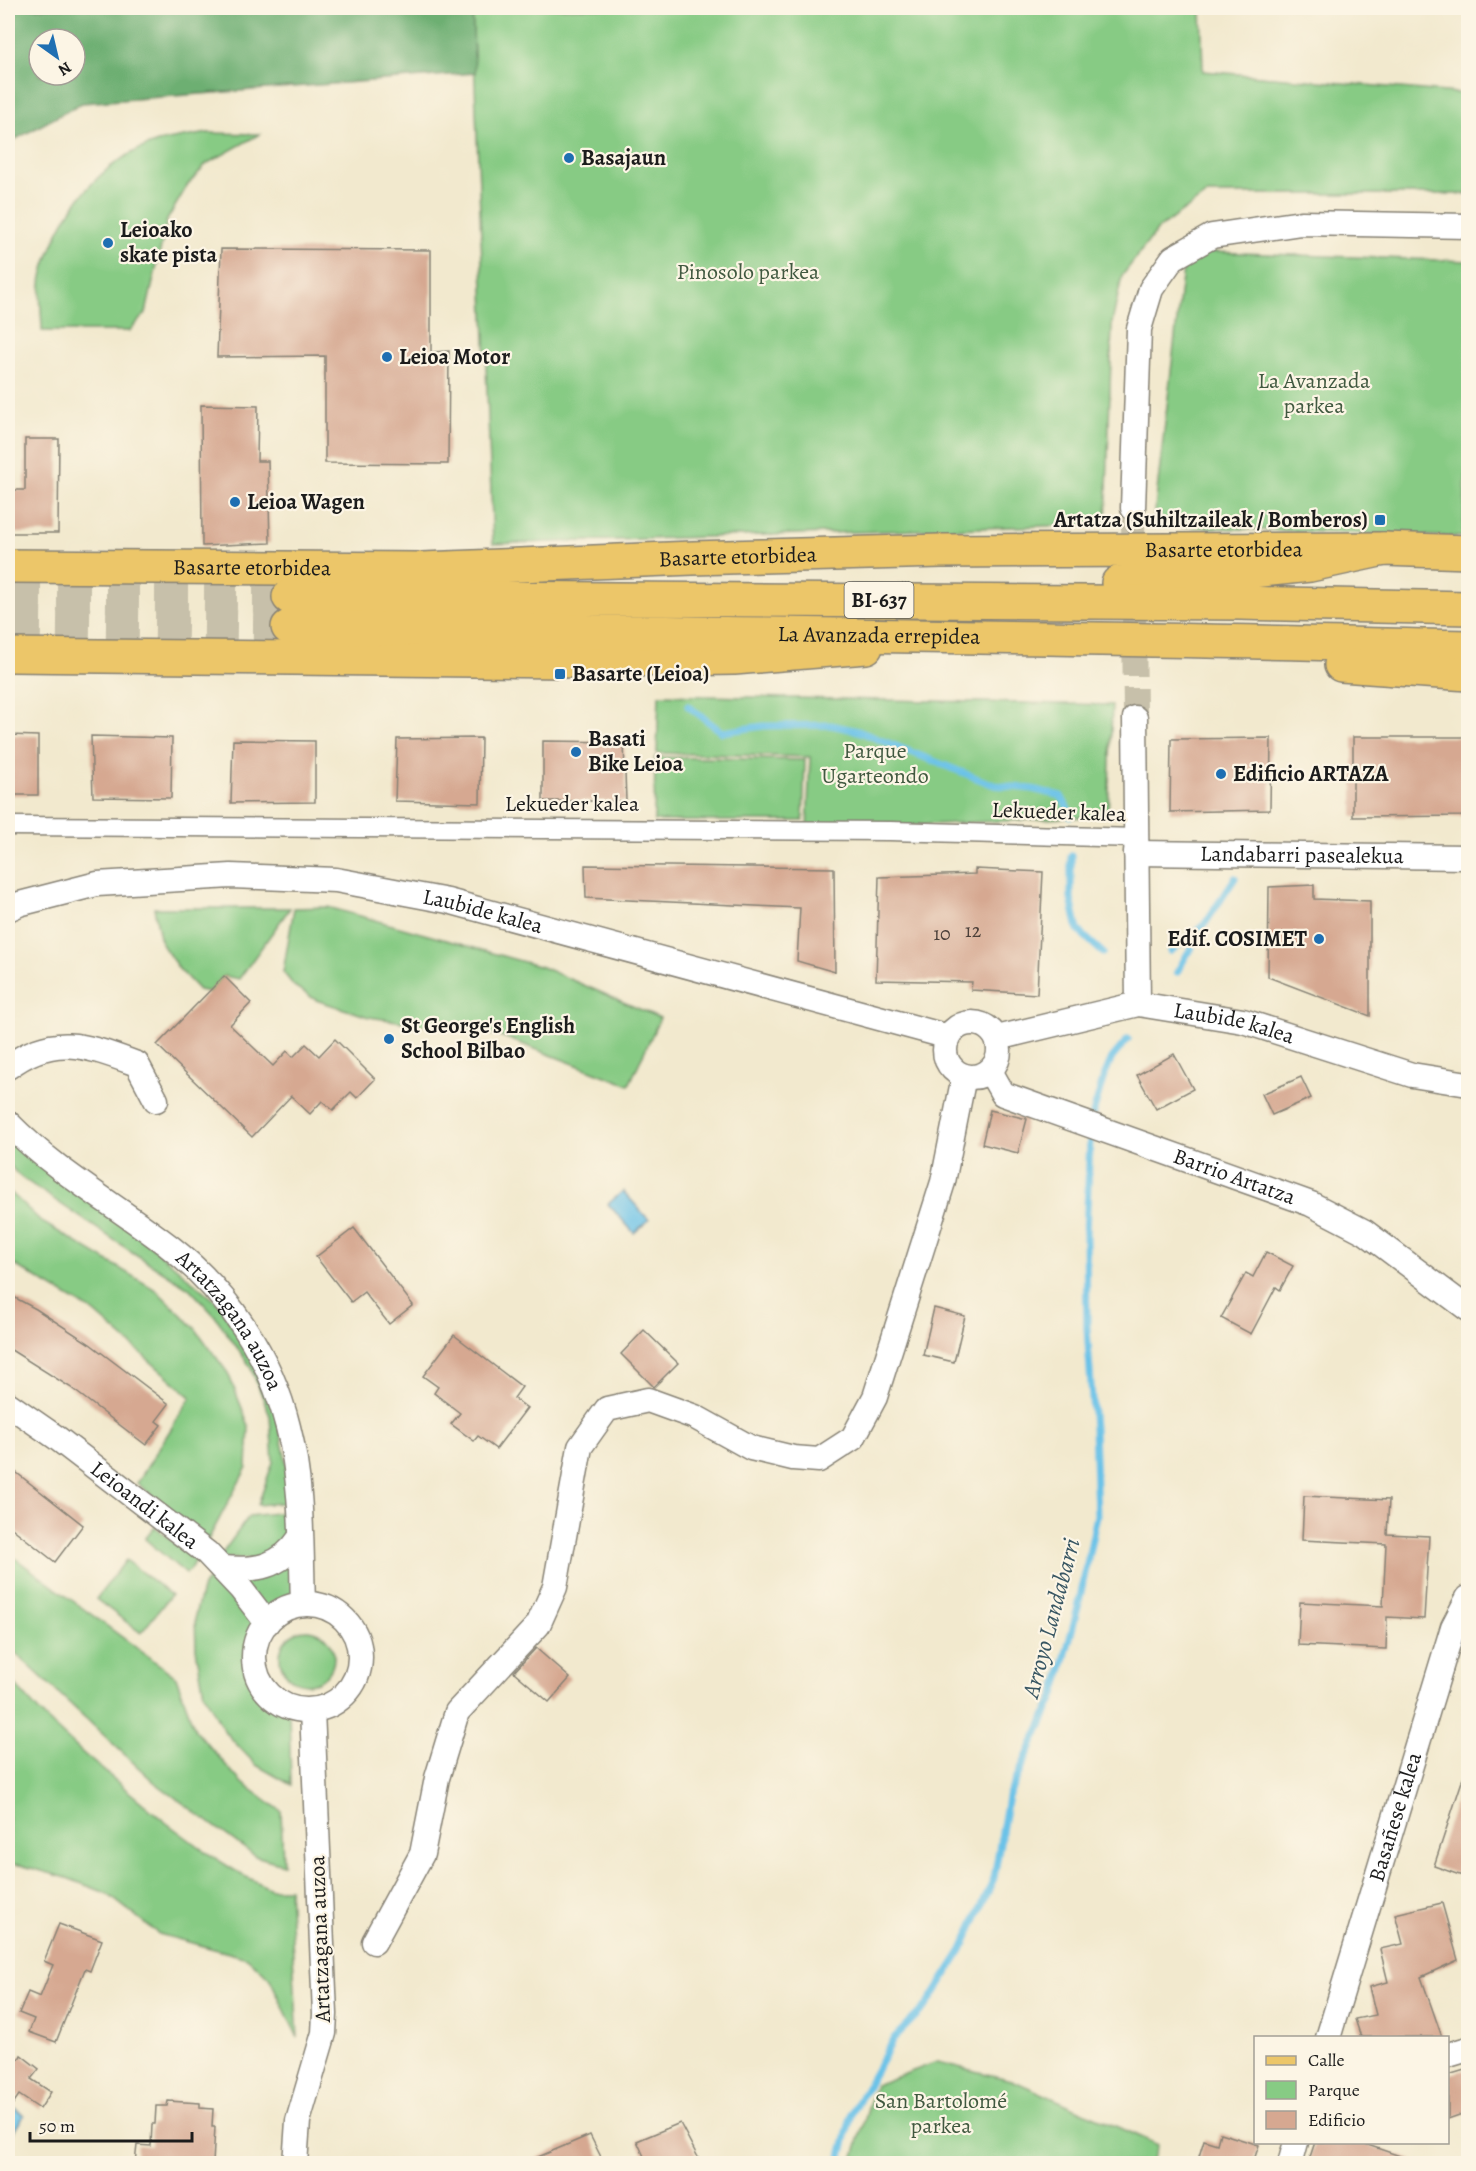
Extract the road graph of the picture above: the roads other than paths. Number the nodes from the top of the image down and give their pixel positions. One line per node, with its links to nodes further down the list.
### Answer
1 (1468, 226): 2 (street)
2 (1133, 508)
3 (1384, 549): 4 (main road, Basarte etorbidea); 5 (main road, Basarte etorbidea); 6 (main road)
4 (1468, 552)
5 (8, 566)
6 (900, 601): 7 (main road, La Avanzada errepidea / BI-637); 8 (main road, La Avanzada errepidea / BI-637)
7 (1468, 608)
8 (986, 638): 9 (main road, La Avanzada errepidea / BI-637); 11 (main road)
9 (1097, 639): 10 (main road, La Avanzada errepidea / BI-637); 12 (main road)
10 (1468, 647)
11 (8, 655)
12 (1468, 674)
13 (1135, 718): 15 (street)
14 (8, 826): 15 (street, Lekueder kalea)
15 (1136, 845): 16 (street, Landabarri pasealekua); 18 (street)
16 (1468, 857)
17 (8, 909): 19 (street, Laubide kalea)
18 (1138, 1004): 20 (street, Laubide kalea); 24 (street, Laubide kalea)
19 (949, 1037): 20 (street); 23 (street)
20 (997, 1038): 22 (street)
21 (8, 1067): 25 (street)
22 (990, 1071): 23 (street); 27 (street, Barrio Artatza)
23 (964, 1076): 35 (street)
24 (1468, 1084)
25 (156, 1100)
26 (8, 1123): 29 (street, Artatzagana auzoa)
27 (1468, 1309)
28 (8, 1404): 30 (street, Leioandi kalea)
29 (300, 1538): 30 (street); 32 (street, Artatzagana auzoa)
30 (222, 1568): 33 (street, Leioandi kalea)
31 (1468, 1598): 36 (street, Basañese kalea)
32 (303, 1604): 33 (street); 34 (street)
33 (267, 1623): 34 (street)
34 (312, 1710): 40 (street, Artatzagana auzoa)
35 (374, 1942)
36 (1328, 2036)
37 (1468, 2049): 38 (street)
38 (1449, 2055)
39 (1295, 2144): 41 (street)
40 (295, 2163)
41 (1290, 2163)

